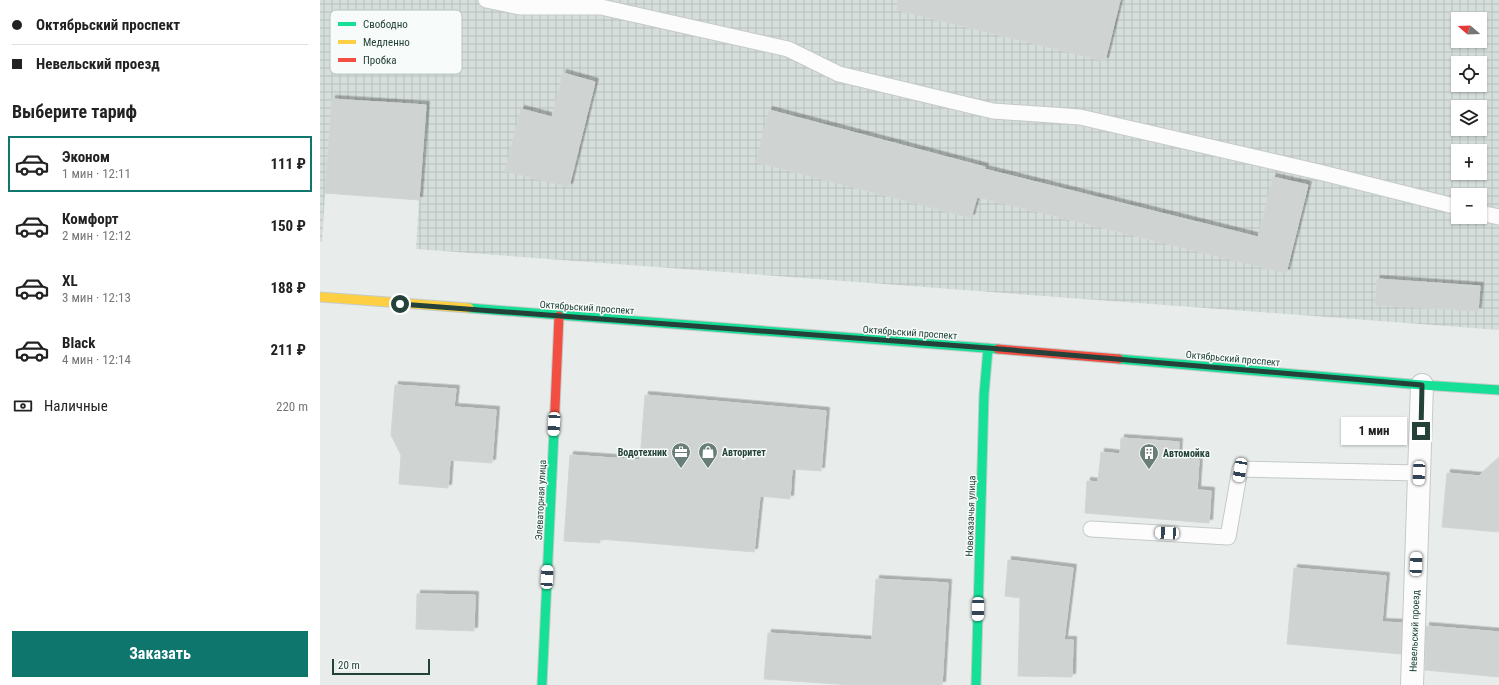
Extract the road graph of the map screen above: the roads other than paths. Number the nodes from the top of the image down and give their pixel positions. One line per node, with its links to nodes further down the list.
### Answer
1 (486, 0): 2 (lane)
2 (554, 4): 3 (lane)
3 (1451, 205)
4 (1487, 214): 5 (lane)
5 (1499, 217)
6 (320, 298): 7 (main road, Октябрьский проспект)
7 (559, 316): 8 (main road, Октябрьский проспект); 13 (main road, Элеваторная улица)
8 (988, 348): 9 (main road, Октябрьский проспект); 14 (main road, Новоказачья улица)
9 (1422, 385): 10 (main road, Октябрьский проспект); 11 (street, Невельский проезд)
10 (1499, 390)
11 (1419, 473): 12 (lane); 15 (street, Невельский проезд)
12 (1091, 529)
13 (542, 685)
14 (976, 685)
15 (1412, 685)

